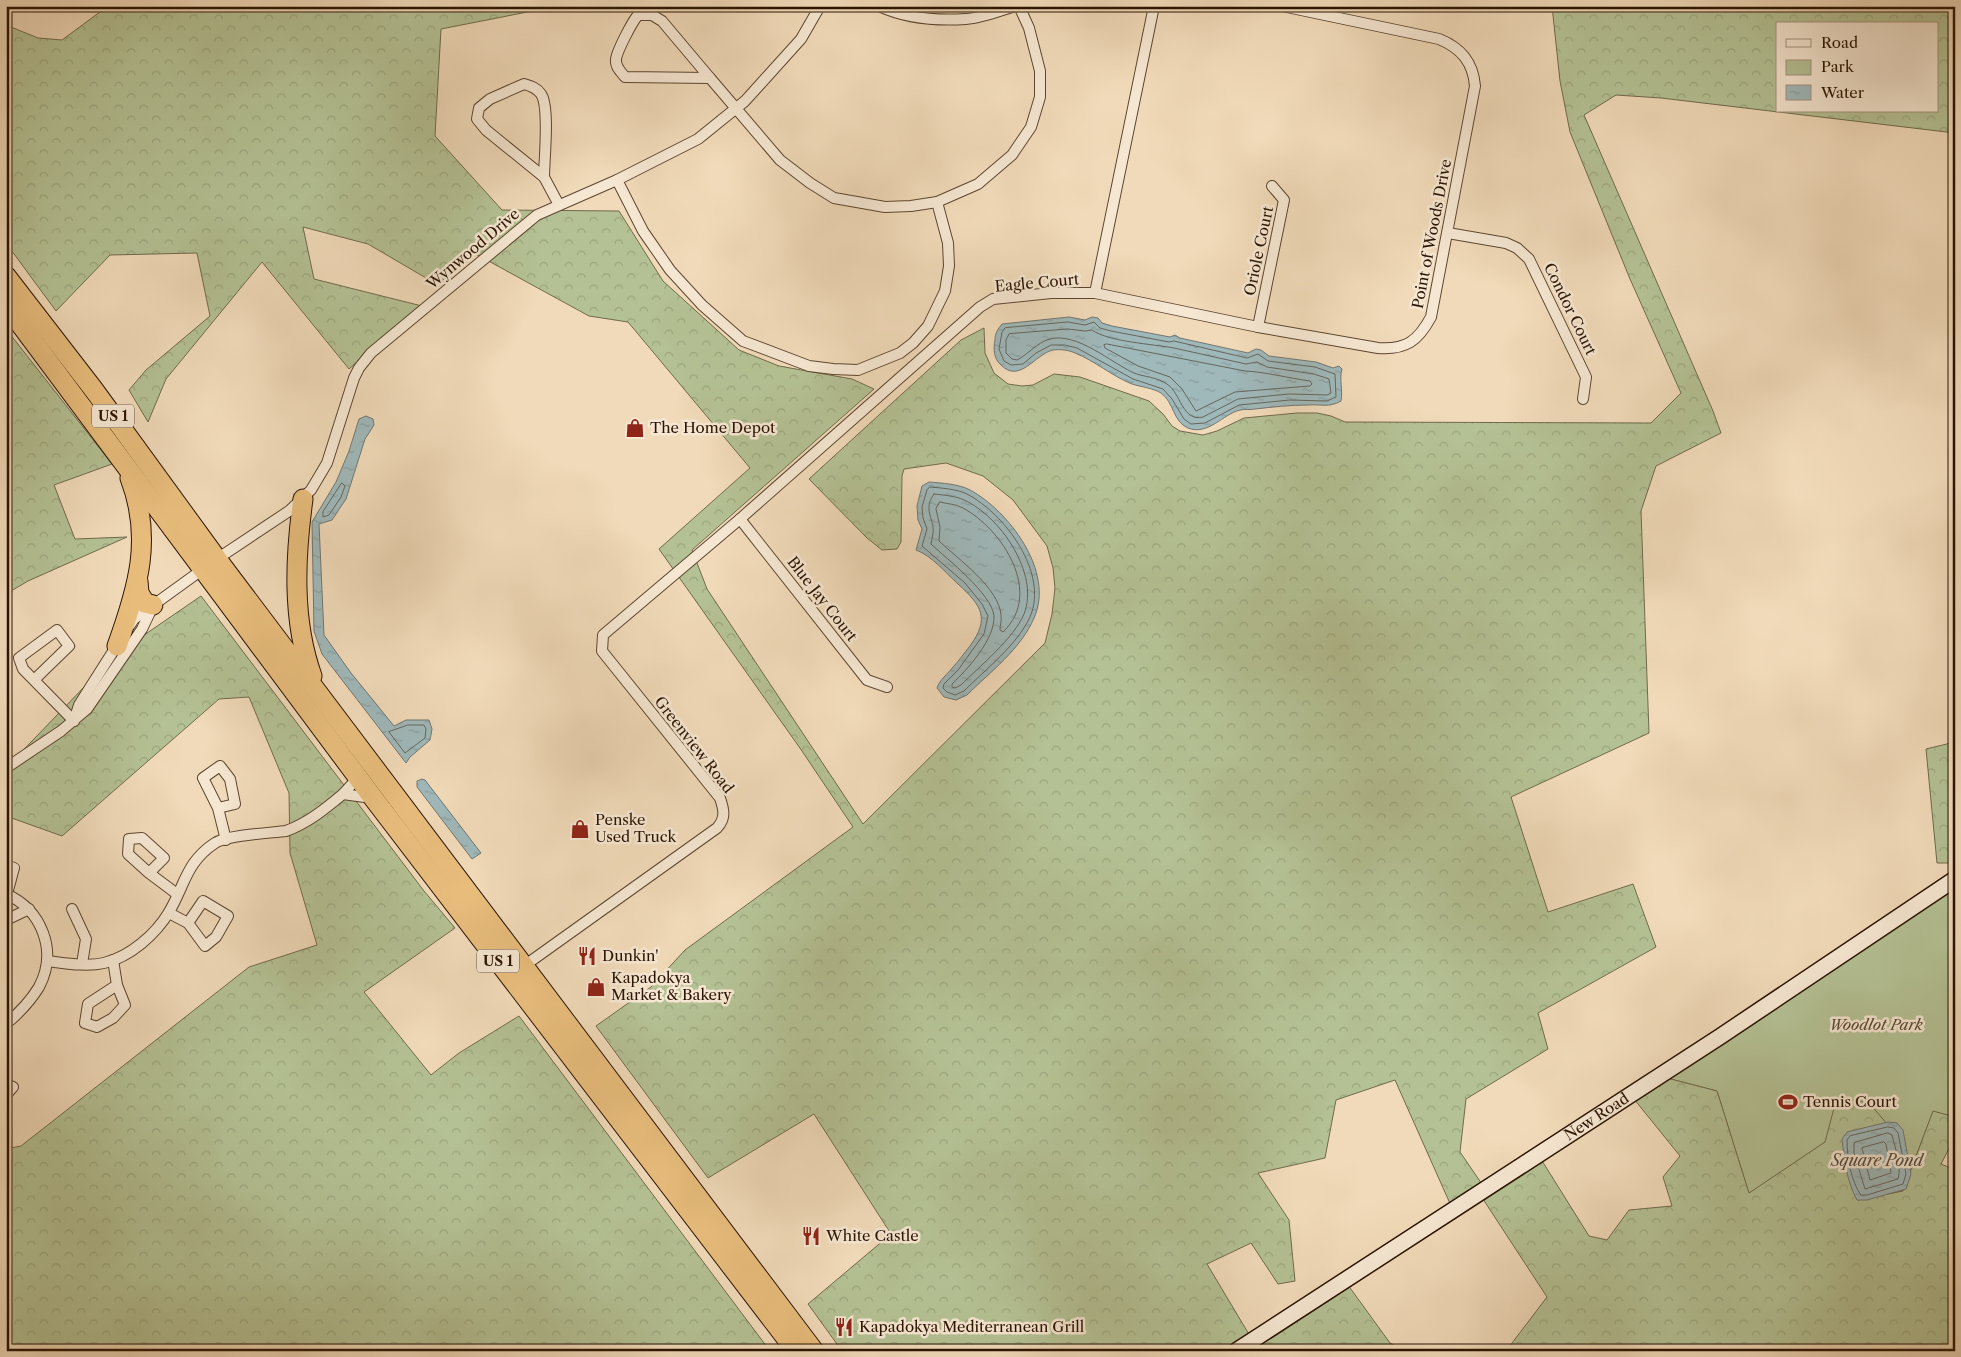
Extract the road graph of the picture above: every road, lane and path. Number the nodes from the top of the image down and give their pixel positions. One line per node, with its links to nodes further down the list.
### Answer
1 (820, 6): 8 (street, Wynwood Drive)
2 (879, 6): 3 (street)
3 (1014, 6)
4 (1019, 6): 12 (street)
5 (1154, 6): 16 (street, Eagle Court)
6 (1282, 6): 14 (street, Point of Woods Drive)
7 (710, 78): 7 (street); 8 (street)
8 (735, 108): 10 (street, Wynwood Drive); 12 (street)
9 (544, 177): 9 (street); 13 (street)
10 (617, 180): 12 (street); 13 (street, Wynwood Drive)
11 (1272, 186): 18 (street, Oriole Court)
12 (937, 202)
13 (559, 205): 21 (street, Wynwood Drive)
14 (1448, 233): 18 (street, Point of Woods Drive); 19 (street, Condor Court)
15 (6, 276): 25 (highway, US 1)
16 (1095, 293): 18 (street, Point of Woods Drive); 23 (street, Eagle Court)
17 (6, 305): 20 (highway, US 1)
18 (1258, 327)
19 (1584, 399)
20 (124, 461): 25 (highway, US 1); 26 (highway)
21 (303, 499): 22 (street, Wynwood Drive); 24 (highway)
22 (288, 511): 24 (highway); 25 (street, Wynwood Drive)
23 (740, 519): 30 (street, Blue Jay Court); 52 (street, Greenview Road)
24 (296, 544): 31 (highway)
25 (209, 564): 27 (street, Wynwood Drive); 31 (highway, US 1); 34 (highway, US 1)
26 (138, 575): 27 (highway); 28 (highway)
27 (153, 605): 28 (street, Wynwood Drive); 32 (street)
28 (117, 646): 32 (street, Wynwood Drive)
29 (34, 680): 29 (street); 32 (street)
30 (886, 687)
31 (319, 694): 52 (highway, US 1)
32 (74, 721): 33 (street)
33 (6, 768)
34 (355, 773): 35 (street); 36 (highway, US 1)
35 (343, 794): 36 (street); 38 (street)
36 (374, 799): 58 (highway, US 1)
37 (218, 808): 38 (street)
38 (226, 840): 43 (street)
39 (6, 865): 42 (street)
40 (149, 873): 43 (street)
41 (1955, 879): 60 (street, New Road)
42 (7, 894): 44 (street)
43 (177, 894): 46 (street)
44 (29, 909): 47 (street); 50 (street)
45 (72, 909): 51 (street)
46 (169, 913): 48 (street); 49 (street)
47 (6, 920)
48 (188, 923)
49 (113, 960): 51 (street); 53 (street)
50 (47, 961): 51 (street); 54 (street)
51 (82, 964)
52 (524, 966): 59 (highway, US 1)
53 (117, 985)
54 (10, 1016): 55 (street)
55 (6, 1024)
56 (6, 1084): 57 (street)
57 (6, 1095)
58 (796, 1351)
59 (814, 1351)
60 (1236, 1351)

